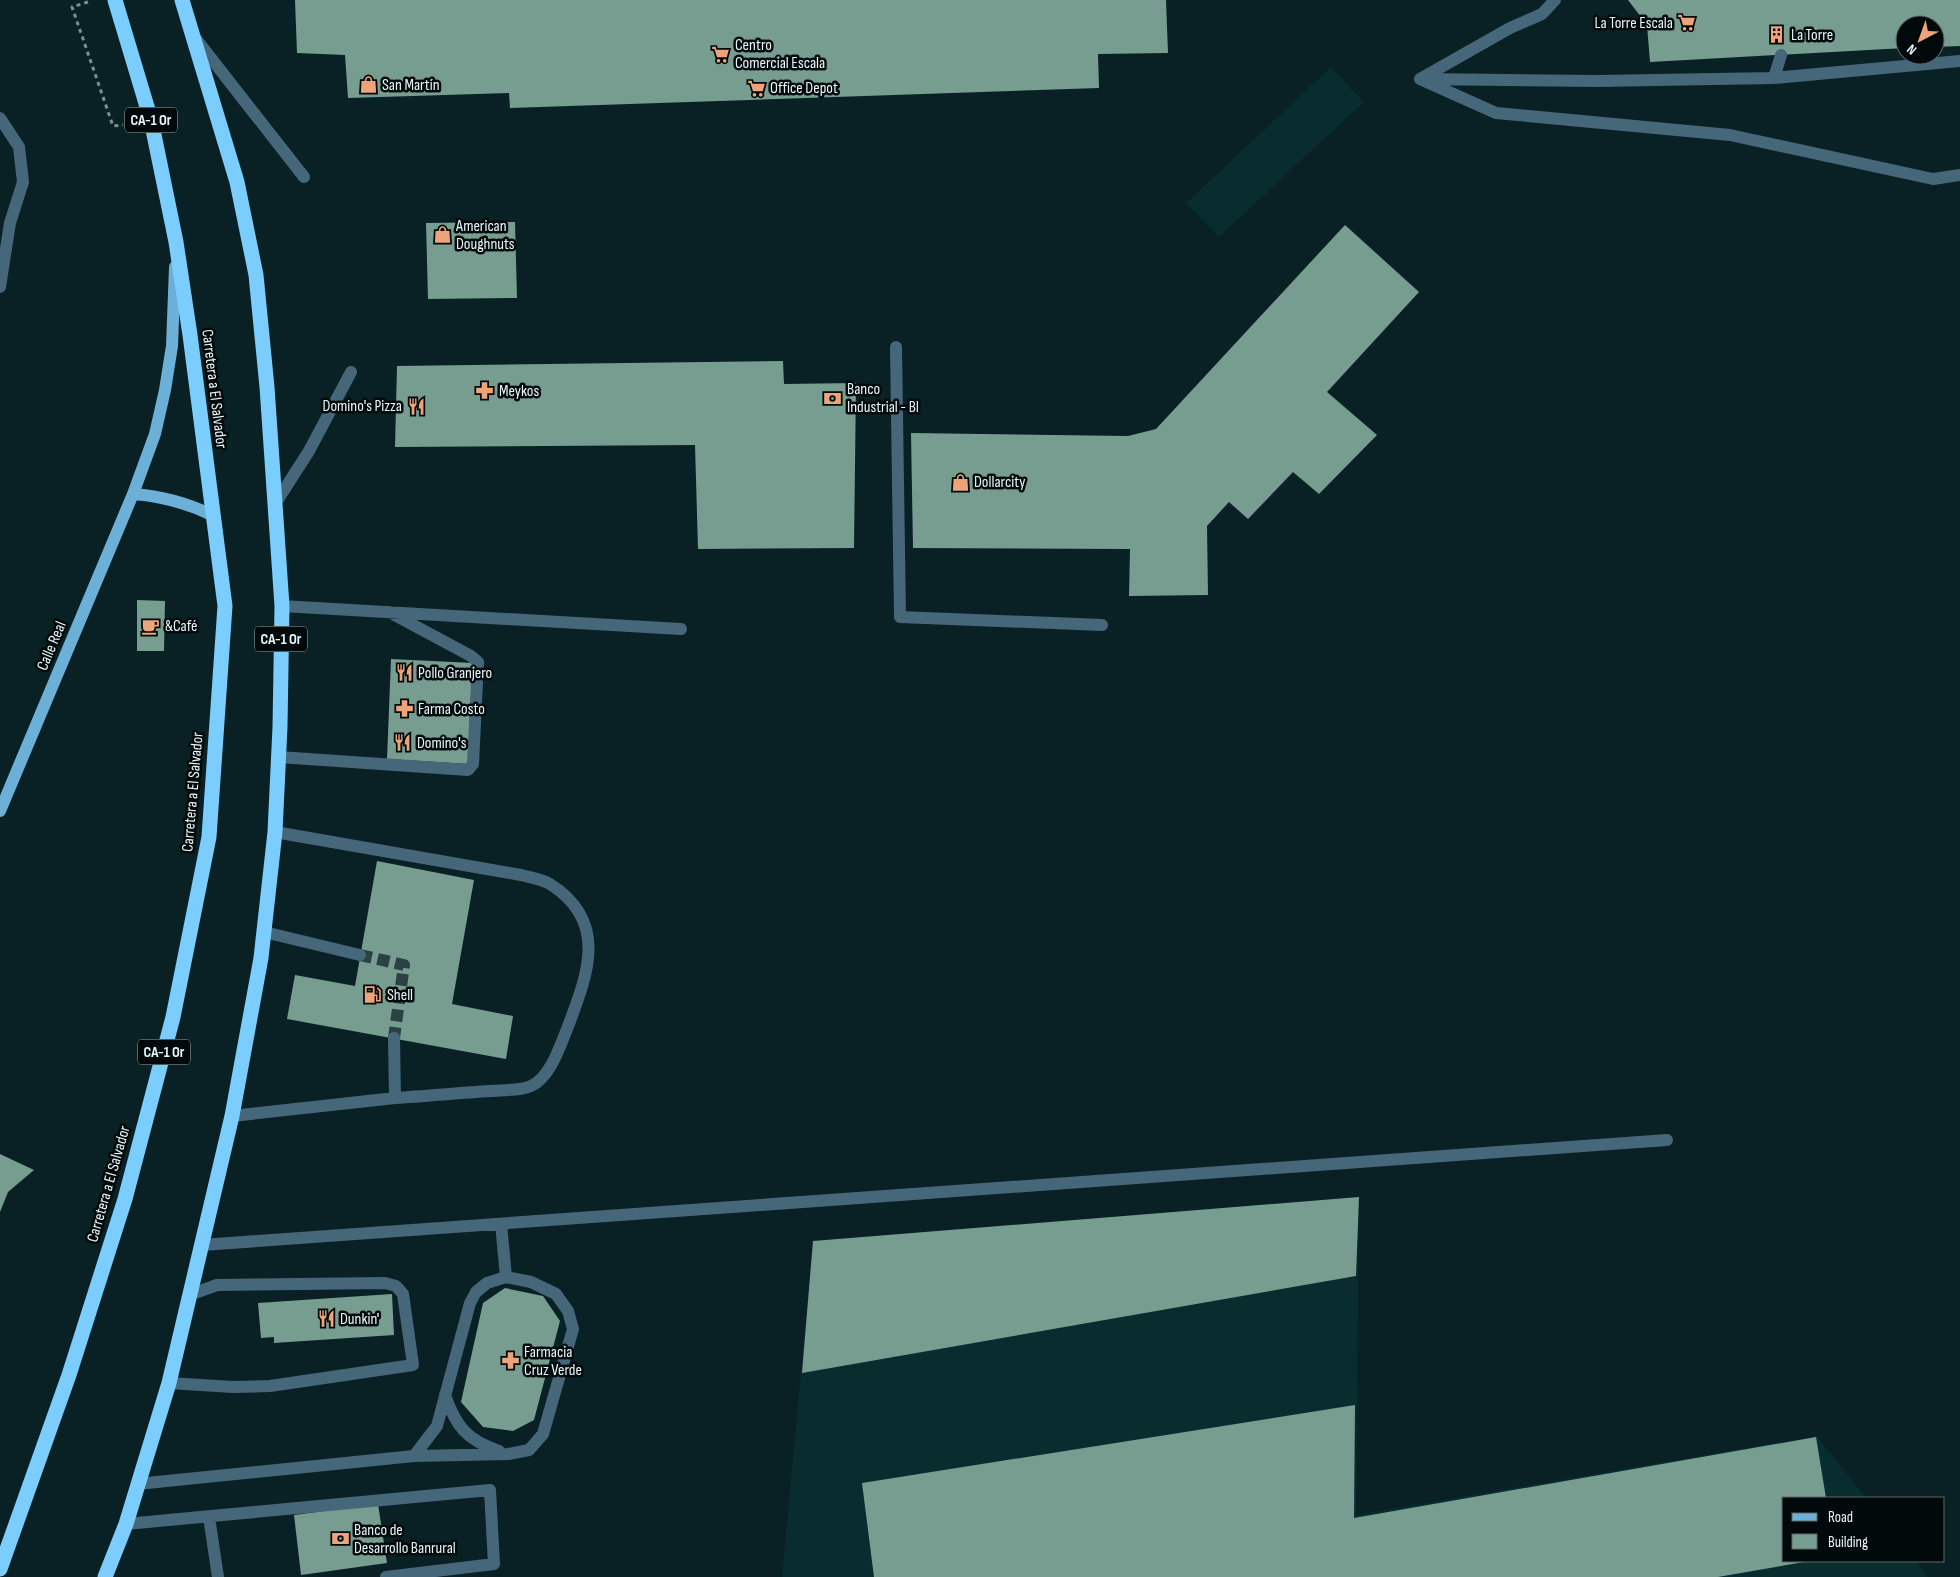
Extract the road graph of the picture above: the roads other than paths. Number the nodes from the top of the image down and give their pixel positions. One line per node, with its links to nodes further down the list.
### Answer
1 (116, 0): 12 (highway, Carretera a El Salvador / CA-1 Or)
2 (182, 0): 4 (highway, CA-1 Or)
3 (1555, 0): 8 (street)
4 (192, 36): 11 (street); 17 (highway, CA-1 Or)
5 (1781, 55): 7 (street)
6 (1960, 61): 7 (street)
7 (1774, 78): 8 (street)
8 (1420, 79): 10 (street)
9 (0, 118): 13 (street)
10 (1960, 175)
11 (304, 177)
12 (176, 242): 16 (main road, Calle Real); 18 (highway, Carretera a El Salvador / CA-1 Or)
13 (0, 287)
14 (896, 347): 21 (street)
15 (351, 372): 17 (street)
16 (133, 494): 18 (main road); 24 (main road, Calle Real)
17 (275, 504): 19 (highway, CA-1 Or)
18 (212, 515): 43 (highway, Carretera a El Salvador / CA-1 Or)
19 (282, 606): 20 (street); 23 (highway, CA-1 Or)
20 (389, 612): 22 (street); 23 (street)
21 (1102, 625)
22 (681, 629)
23 (279, 757): 25 (highway, CA-1 Or)
24 (0, 811)
25 (275, 832): 26 (highway, CA-1 Or); 29 (street)
26 (264, 932): 27 (street); 30 (highway, CA-1 Or)
27 (360, 955)
28 (394, 1038): 29 (street)
29 (395, 1098): 30 (street)
30 (232, 1116): 33 (highway, CA-1 Or)
31 (1667, 1140): 32 (street)
32 (501, 1224): 33 (street); 34 (street)
33 (202, 1245): 35 (highway, CA-1 Or)
34 (506, 1277): 37 (street); 38 (street)
35 (189, 1295): 36 (highway, CA-1 Or); 36 (street)
36 (169, 1383): 40 (highway, CA-1 Or)
37 (446, 1395): 38 (street); 39 (street)
38 (508, 1454): 39 (street)
39 (414, 1456): 40 (street)
40 (137, 1484): 42 (highway, CA-1 Or)
41 (209, 1516): 42 (street); 45 (street); 46 (street)
42 (126, 1524): 44 (highway, CA-1 Or)
43 (0, 1569)
44 (105, 1577)
45 (218, 1577)
46 (386, 1577)

